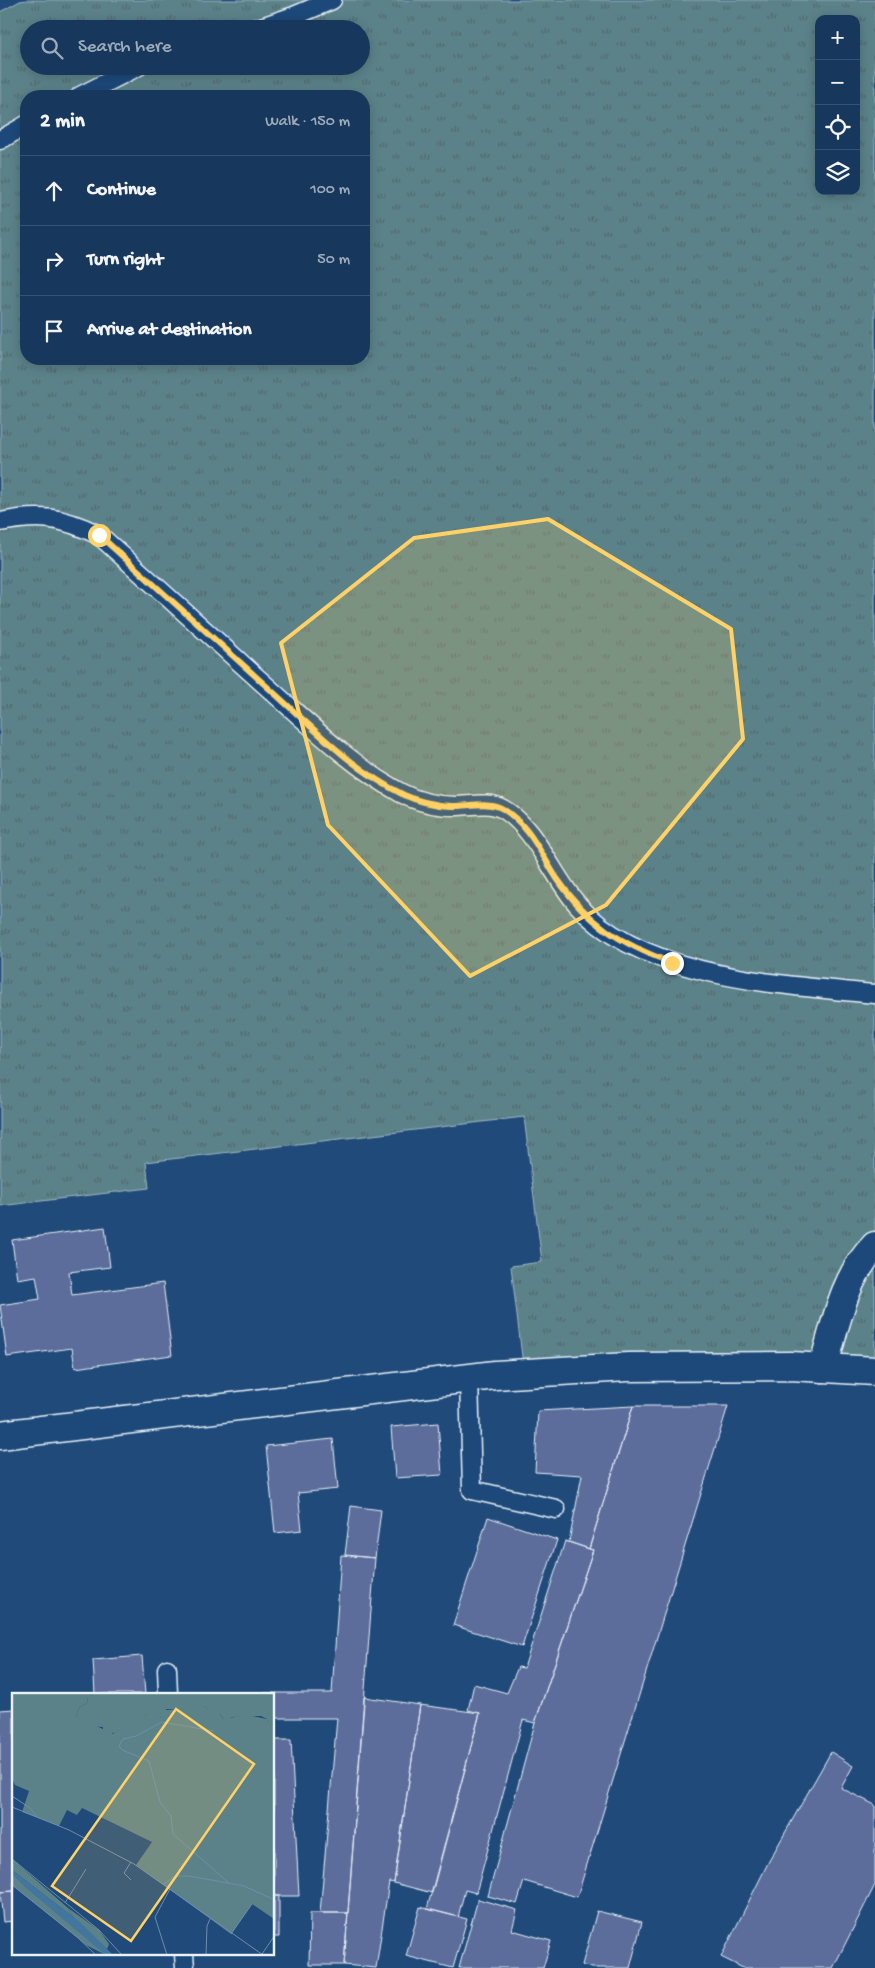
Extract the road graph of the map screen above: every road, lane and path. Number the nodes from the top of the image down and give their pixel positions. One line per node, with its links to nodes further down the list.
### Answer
1 (332, 0): 2 (lane)
2 (282, 20)
3 (121, 75): 4 (lane)
4 (92, 90)
5 (20, 128): 6 (lane)
6 (0, 140)
7 (0, 522): 8 (lane)
8 (875, 994)
9 (875, 1246): 10 (street)
10 (823, 1368): 11 (street); 12 (street)
11 (875, 1372)
12 (469, 1378): 13 (street); 14 (lane)
13 (0, 1436)
14 (556, 1509)
15 (167, 1669): 16 (lane)
16 (168, 1693)

